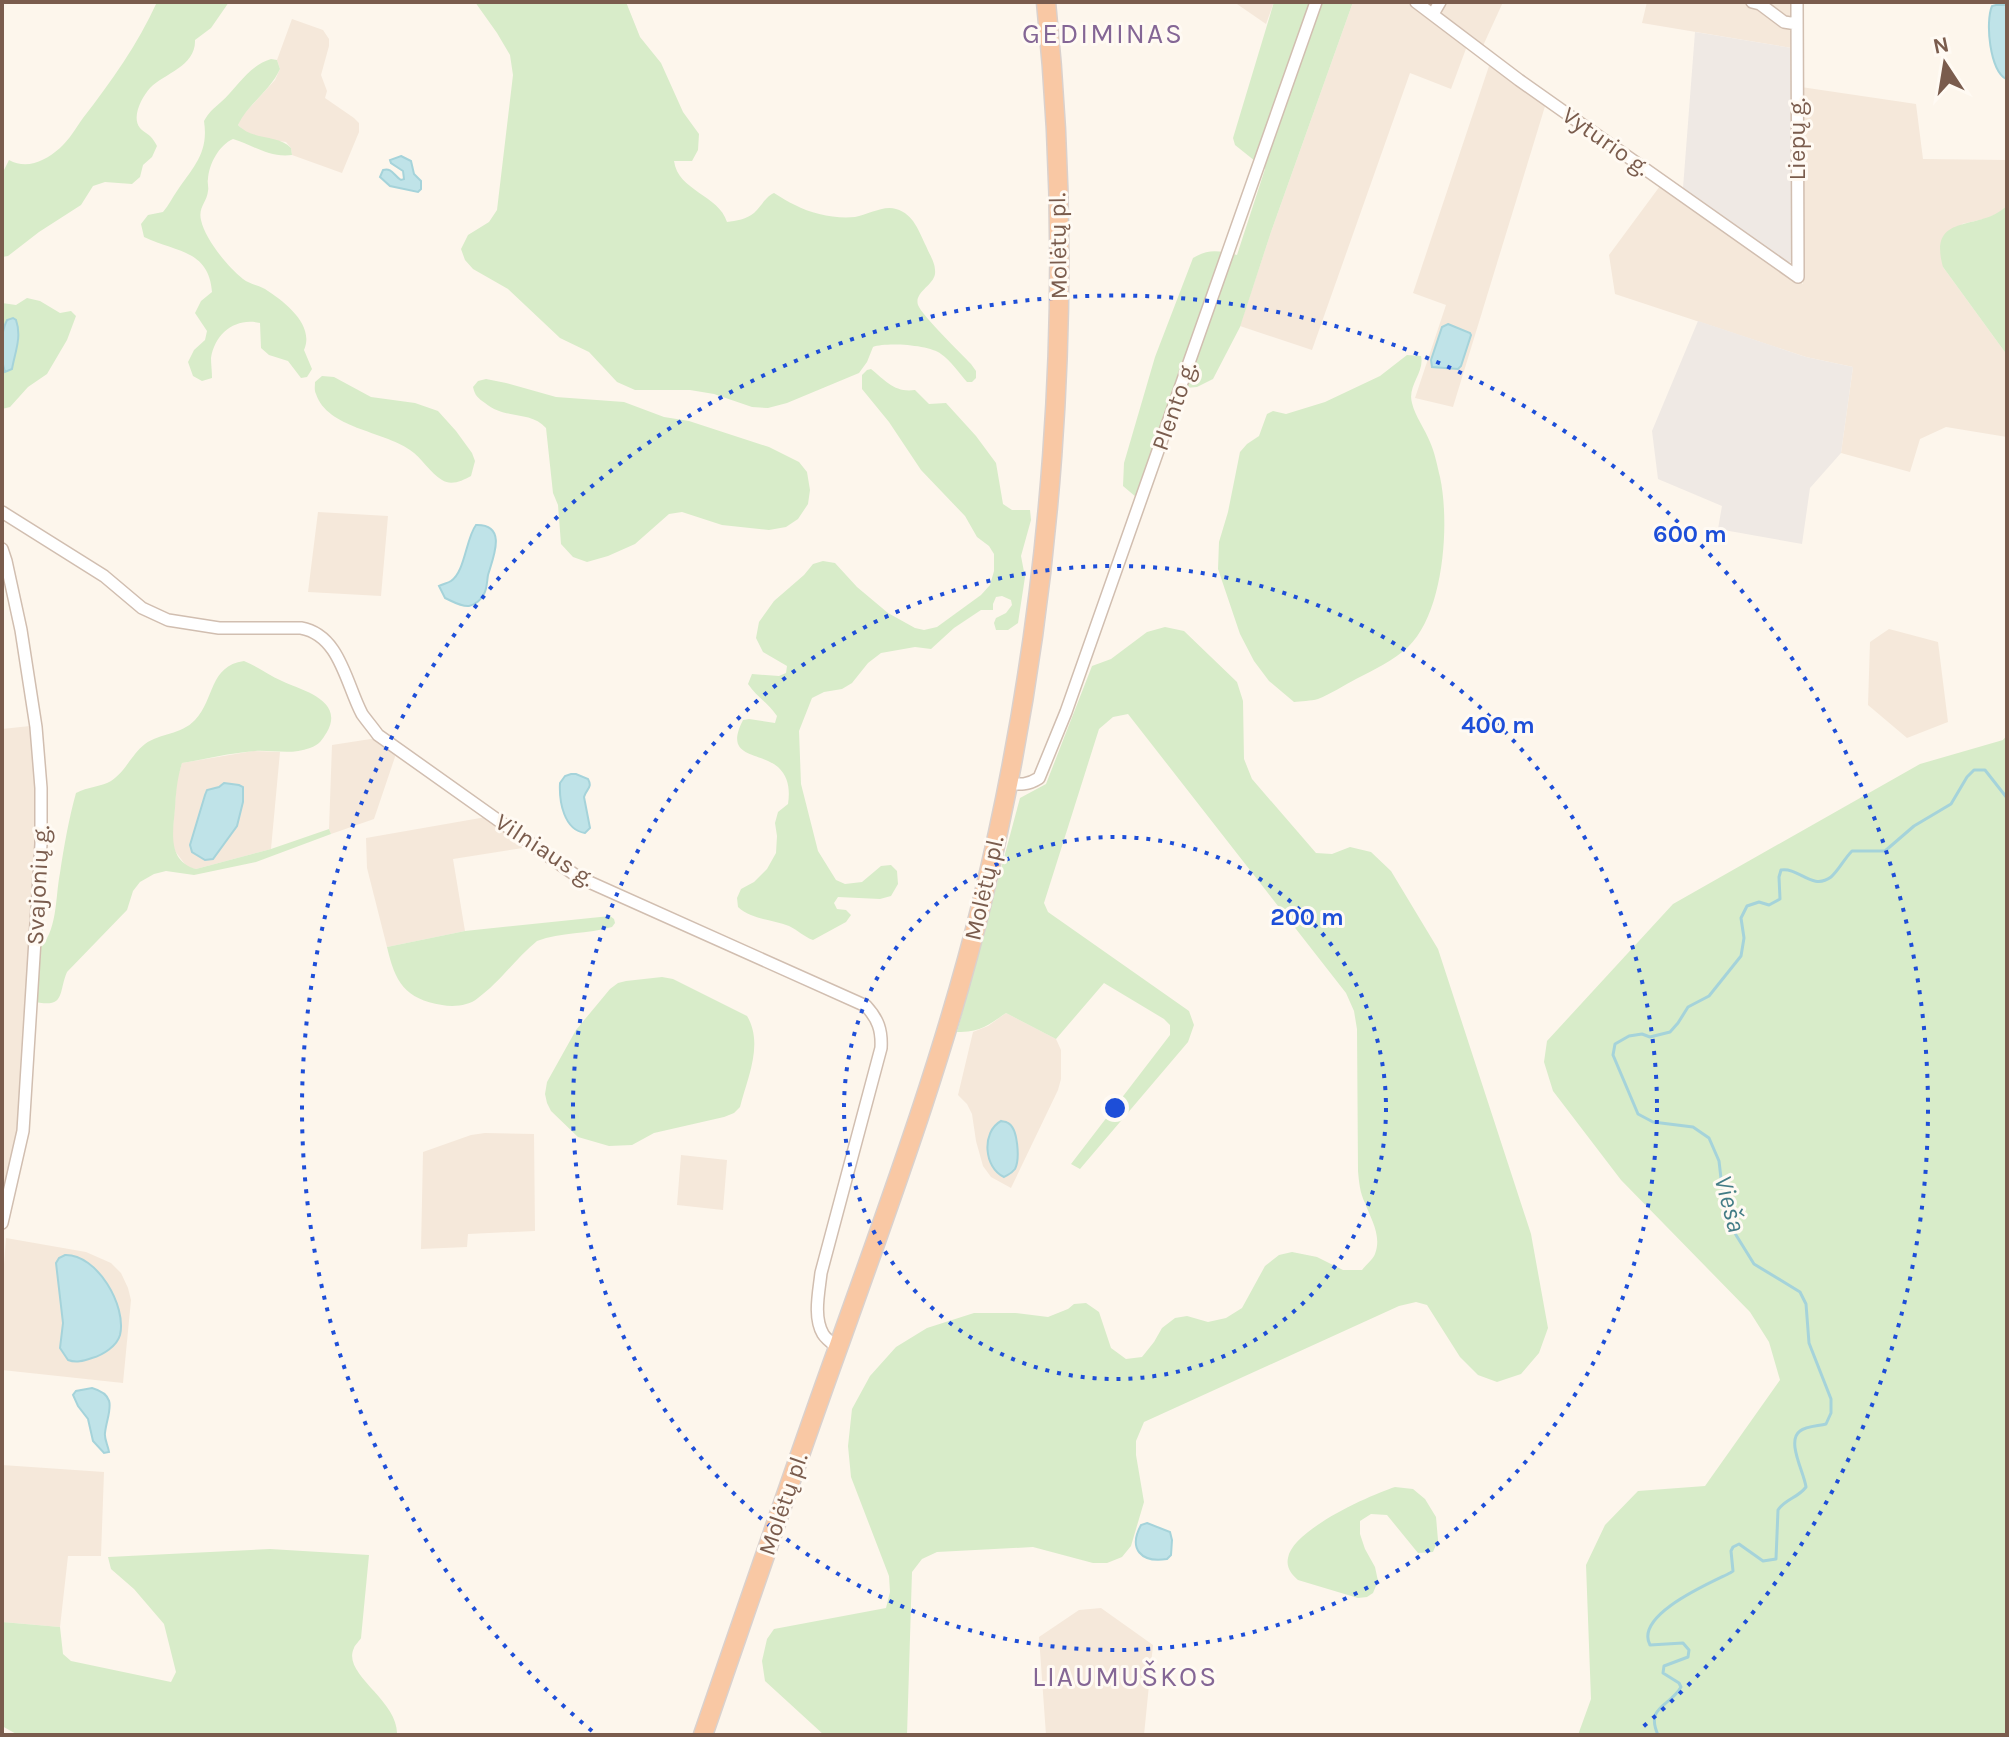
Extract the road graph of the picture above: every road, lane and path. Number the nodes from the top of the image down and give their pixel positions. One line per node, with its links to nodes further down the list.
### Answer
1 (1046, 2): 12 (highway, Molėtų pl.)
2 (1316, 2): 12 (street, Plento g.)
3 (1416, 2): 7 (street, Vyturio g.)
4 (1440, 2): 7 (street)
5 (1752, 2): 8 (street)
6 (1797, 2): 8 (street, Liepų g.)
7 (1433, 14): 9 (street, Vyturio g.)
8 (1797, 24): 9 (street, Liepų g.)
9 (1798, 277)
10 (2, 512): 14 (street, Vilniaus g.)
11 (2, 549): 13 (street, Svajonių g.)
12 (1008, 783): 14 (highway, Molėtų pl.)
13 (2, 1223)
14 (838, 1348): 15 (highway, Molėtų pl.)
15 (703, 1735)

